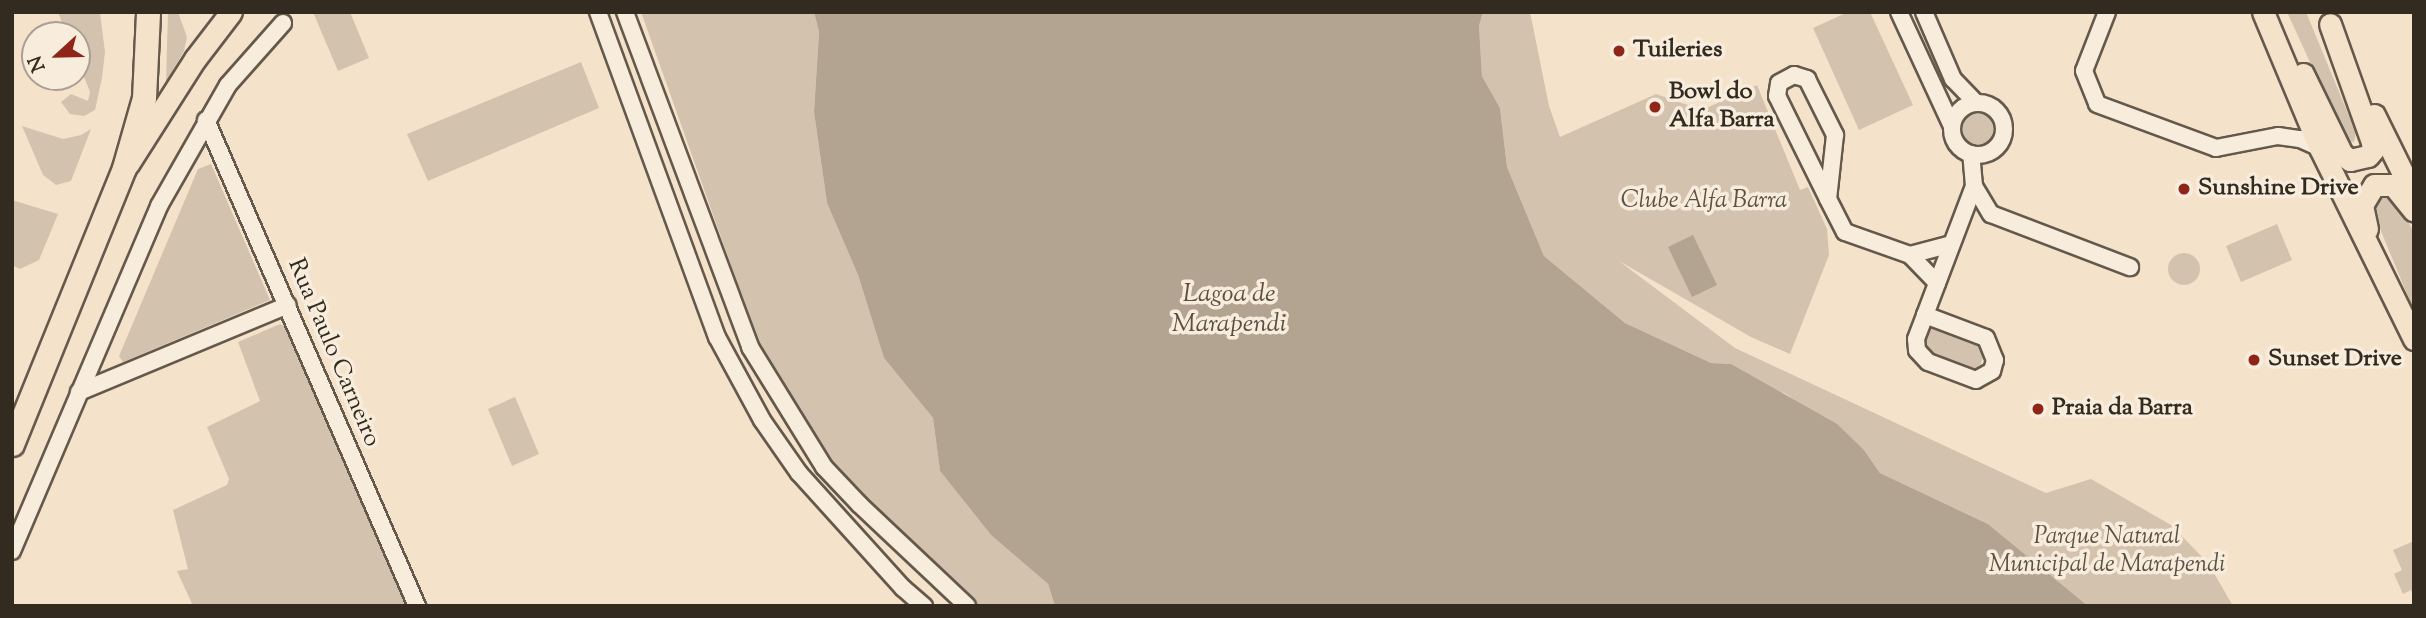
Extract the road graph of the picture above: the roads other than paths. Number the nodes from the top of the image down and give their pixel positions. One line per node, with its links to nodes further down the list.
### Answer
1 (148, 12): 17 (highway)
2 (231, 12): 17 (main road)
3 (598, 12): 36 (street)
4 (625, 12): 37 (street)
5 (1899, 12): 14 (street)
6 (1924, 12): 12 (street)
7 (2107, 12): 15 (street)
8 (2263, 12): 15 (main road)
9 (2273, 12): 10 (main road)
10 (2327, 18): 19 (main road)
11 (283, 23): 13 (street)
12 (1975, 103): 14 (street); 16 (street)
13 (205, 120): 29 (street, Rua Paulo Carneiro); 32 (street)
14 (1952, 126): 16 (street)
15 (2320, 148): 26 (main road)
16 (1971, 154): 18 (street)
17 (124, 169): 33 (highway)
18 (1974, 186): 22 (street); 23 (street)
19 (2414, 196)
20 (1828, 200): 20 (street); 25 (street)
21 (2414, 211): 26 (main road)
22 (1991, 214): 23 (street); 27 (street)
23 (1959, 225): 24 (street)
24 (1952, 244): 25 (street); 28 (street)
25 (1910, 255): 28 (street)
26 (2376, 265): 31 (main road)
27 (2130, 267)
28 (1937, 283): 30 (street)
29 (288, 305): 32 (street); 35 (street, Rua Paulo Carneiro)
30 (1925, 316): 30 (street)
31 (2414, 339)
32 (79, 392): 34 (street)
33 (12, 444)
34 (12, 551)
35 (417, 606)
36 (924, 606)
37 (967, 606)

